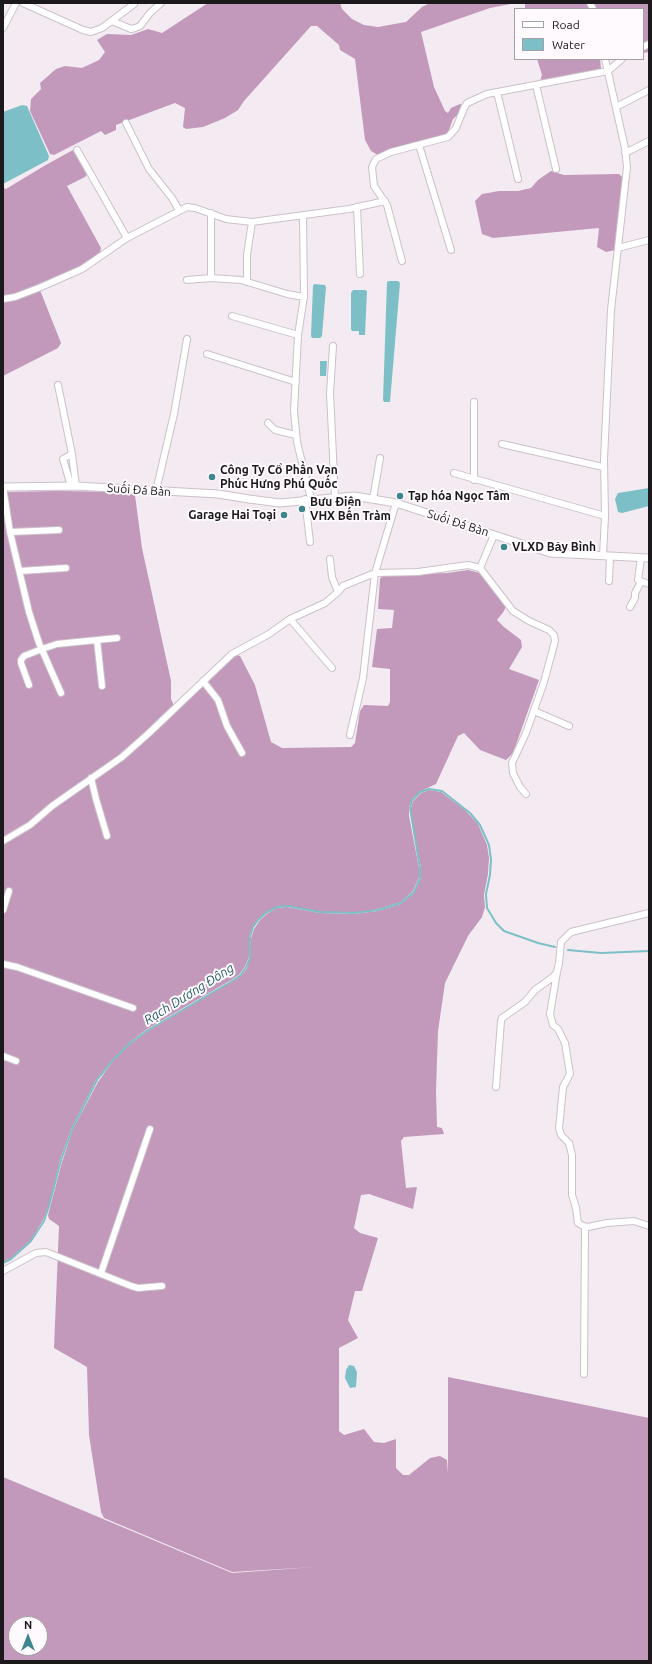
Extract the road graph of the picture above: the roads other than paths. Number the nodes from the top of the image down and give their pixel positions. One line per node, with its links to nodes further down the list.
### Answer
1 (16, 3): 6 (street)
2 (23, 3): 5 (street)
3 (161, 3): 5 (street)
4 (134, 4): 5 (street)
5 (112, 21)
6 (3, 28)
7 (605, 60): 9 (street)
8 (621, 60): 9 (street)
9 (608, 71): 10 (street); 13 (street)
10 (536, 85): 12 (street); 19 (street)
11 (649, 90): 13 (street)
12 (497, 92): 16 (street); 20 (street)
13 (616, 107): 18 (street)
14 (126, 123): 23 (street)
15 (649, 141): 18 (street)
16 (419, 145): 21 (street); 30 (street)
17 (77, 150): 27 (street)
18 (626, 153): 29 (street)
19 (556, 169)
20 (518, 179)
21 (385, 201): 22 (street); 31 (street)
22 (357, 208): 25 (street); 32 (street)
23 (179, 210): 24 (street); 27 (street)
24 (211, 213): 26 (street); 33 (street)
25 (303, 216): 26 (street); 36 (street)
26 (252, 222): 35 (street)
27 (127, 238): 37 (street)
28 (649, 240): 29 (street)
29 (618, 248): 51 (street)
30 (451, 250)
31 (402, 261)
32 (360, 274)
33 (211, 278): 34 (street); 35 (street)
34 (187, 280)
35 (247, 281): 36 (street)
36 (304, 297): 39 (street)
37 (3, 299)
38 (232, 316): 39 (street)
39 (298, 335): 43 (street)
40 (187, 339): 56 (street)
41 (333, 346): 57 (street)
42 (207, 354): 43 (street)
43 (296, 382): 47 (street)
44 (58, 385): 49 (street)
45 (474, 402): 53 (street)
46 (268, 423): 47 (street)
47 (296, 435): 58 (street)
48 (502, 444): 51 (street)
49 (72, 454): 54 (street); 54 (street)
50 (380, 458): 59 (street)
51 (603, 467): 61 (street)
52 (454, 473): 53 (street)
53 (474, 480): 61 (street)
54 (73, 486): 55 (street, Suối Đá Bàn); 56 (street, Suối Đá Bàn)
55 (3, 487): 63 (street)
56 (156, 491): 58 (street, Suối Đá Bàn)
57 (335, 498): 58 (street, Suối Đá Bàn); 59 (street, Suối Đá Bàn)
58 (308, 499): 65 (street)
59 (373, 499): 60 (street, Suối Đá Bàn)
60 (396, 503): 64 (street, Suối Đá Bàn); 73 (street)
61 (605, 516): 66 (street)
62 (59, 530): 63 (street)
63 (10, 532): 72 (street)
64 (494, 535): 66 (street, Suối Đá Bàn); 71 (street)
65 (310, 542)
66 (606, 556): 67 (street, Suối Đá Bàn); 74 (street)
67 (641, 558): 68 (street, Suối Đá Bàn); 75 (street)
68 (649, 558)
69 (330, 559): 77 (street)
70 (66, 568): 72 (street)
71 (480, 568): 73 (street); 88 (street)
72 (20, 571): 82 (street)
73 (375, 573): 77 (street); 90 (street)
74 (609, 581)
75 (641, 582): 76 (street); 78 (street)
76 (649, 584)
77 (338, 592): 79 (street)
78 (630, 607)
79 (290, 619): 83 (street); 84 (street)
80 (117, 638): 81 (street)
81 (96, 640): 82 (street); 86 (street)
82 (42, 648): 85 (street); 87 (street)
83 (332, 668)
84 (203, 681): 91 (street); 92 (street)
85 (29, 685)
86 (102, 686)
87 (61, 693)
88 (534, 711): 89 (street); 93 (street)
89 (569, 726)
90 (350, 735)
91 (242, 753)
92 (91, 778): 94 (street); 95 (street)
93 (526, 794)
94 (108, 836)
95 (3, 841)
96 (9, 891): 97 (street)
97 (3, 910)
98 (649, 913): 100 (street)
99 (3, 964): 101 (street)
100 (557, 972): 104 (street); 107 (street)
101 (133, 1008)
102 (3, 1056): 103 (street)
103 (16, 1061)
104 (496, 1086)
105 (150, 1129): 109 (street)
106 (649, 1226): 107 (street)
107 (585, 1227): 111 (street)
108 (3, 1270): 109 (street)
109 (101, 1273): 110 (street)
110 (162, 1286)
111 (584, 1374)

